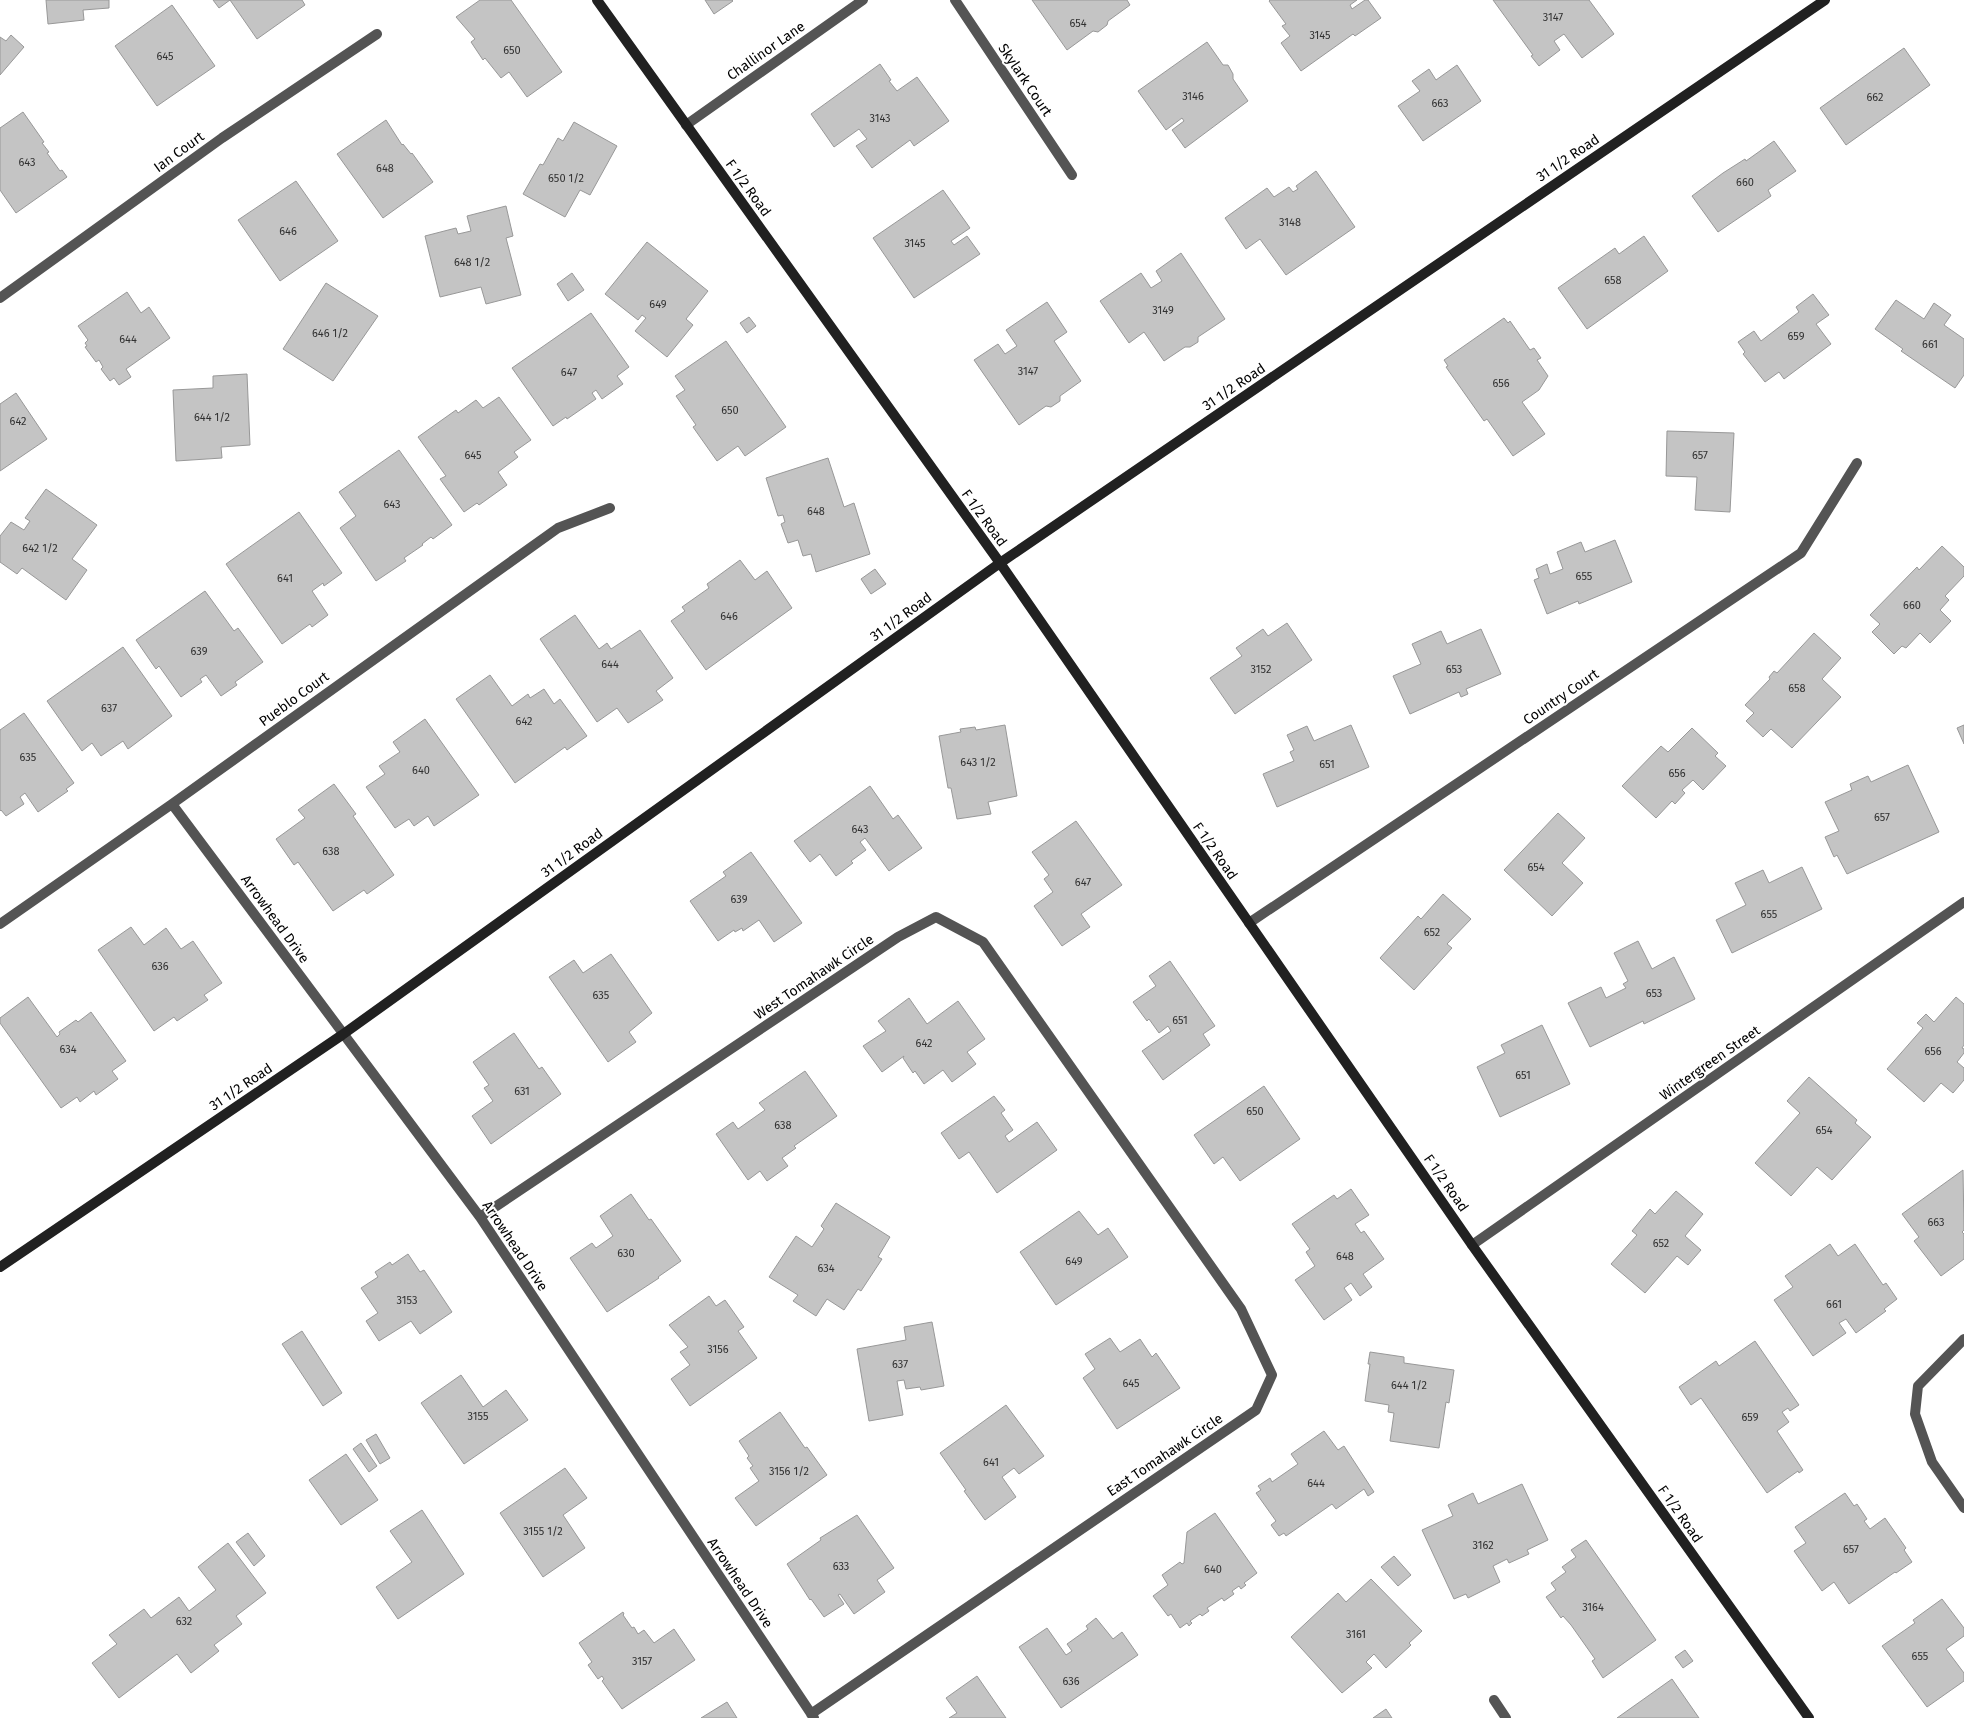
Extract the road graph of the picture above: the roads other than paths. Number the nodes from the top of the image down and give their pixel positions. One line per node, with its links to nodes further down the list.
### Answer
1 (597, 0): 6 (street, F 1/2 Road)
2 (863, 0): 6 (street, Challinor Lane)
3 (955, 0): 7 (street, Skylark Court)
4 (1824, 0): 11 (street, 31 1/2 Road)
5 (377, 34): 8 (street, Ian Court)
6 (686, 125): 11 (street, F 1/2 Road)
7 (1072, 175)
8 (1, 296)
9 (1857, 463): 14 (street, Country Court)
10 (610, 508): 12 (street, Pueblo Court)
11 (1000, 563): 14 (street, F 1/2 Road); 16 (street, 31 1/2 Road)
12 (172, 804): 15 (street, Pueblo Court); 16 (street, Arrowhead Drive)
13 (1964, 902): 19 (street, Wintergreen Street)
14 (1249, 923): 19 (street, F 1/2 Road)
15 (0, 924)
16 (342, 1035): 18 (street, Arrowhead Drive); 20 (street, 31 1/2 Road)
17 (1111, 1124): 18 (street, West Tomahawk Circle); 24 (street, East Tomahawk Circle)
18 (480, 1217): 24 (street, Arrowhead Drive)
19 (1472, 1246): 26 (street, F 1/2 Road)
20 (0, 1267)
21 (1964, 1338): 22 (street)
22 (1964, 1508)
23 (1494, 1700): 25 (street)
24 (813, 1716)
25 (1506, 1718)
26 (1809, 1718)

